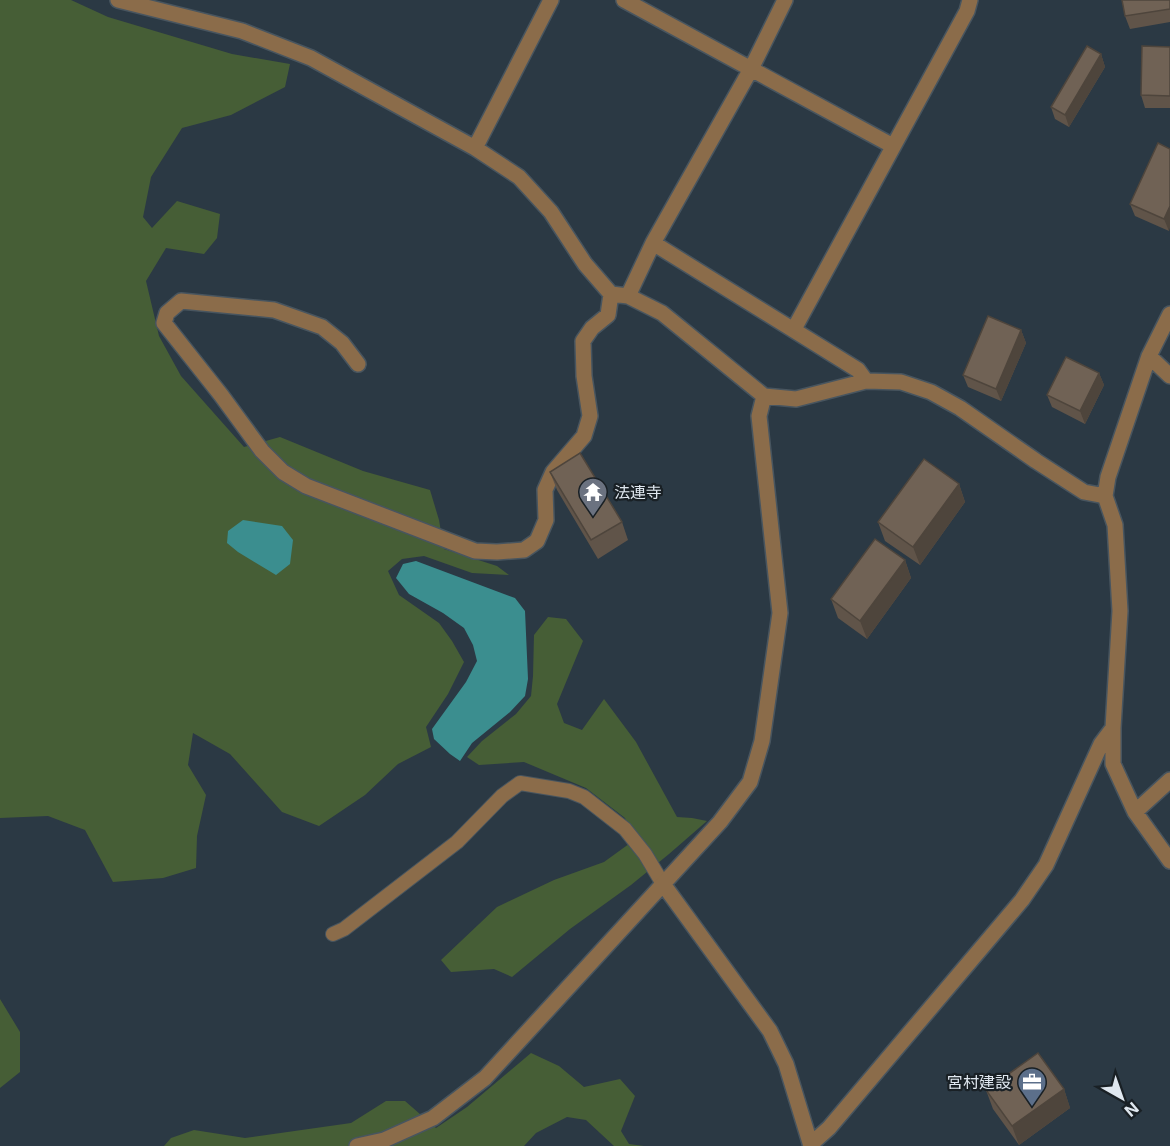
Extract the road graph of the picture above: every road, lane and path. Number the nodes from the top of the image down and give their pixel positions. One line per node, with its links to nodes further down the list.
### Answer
1 (118, 0): 8 (street)
2 (551, 0): 8 (street)
3 (624, 0): 6 (street)
4 (785, 0): 6 (street)
5 (970, 0): 7 (street)
6 (752, 69): 7 (street); 9 (street)
7 (893, 146): 13 (street)
8 (476, 148): 10 (street)
9 (652, 243): 11 (street); 13 (street)
10 (611, 294): 11 (street); 15 (street)
11 (628, 296): 18 (street)
12 (1170, 314): 14 (street)
13 (794, 329): 17 (street)
14 (1149, 356): 16 (street); 19 (street)
15 (358, 364)
16 (1170, 376)
17 (866, 381): 18 (street); 19 (street)
18 (764, 396): 24 (street)
19 (1105, 496): 20 (street)
20 (1113, 728): 22 (street); 26 (street)
21 (1170, 780): 22 (street)
22 (1135, 812): 23 (street)
23 (1170, 861)
24 (663, 884): 25 (lane); 26 (street); 27 (street)
25 (333, 934)
26 (811, 1145)
27 (357, 1146)

